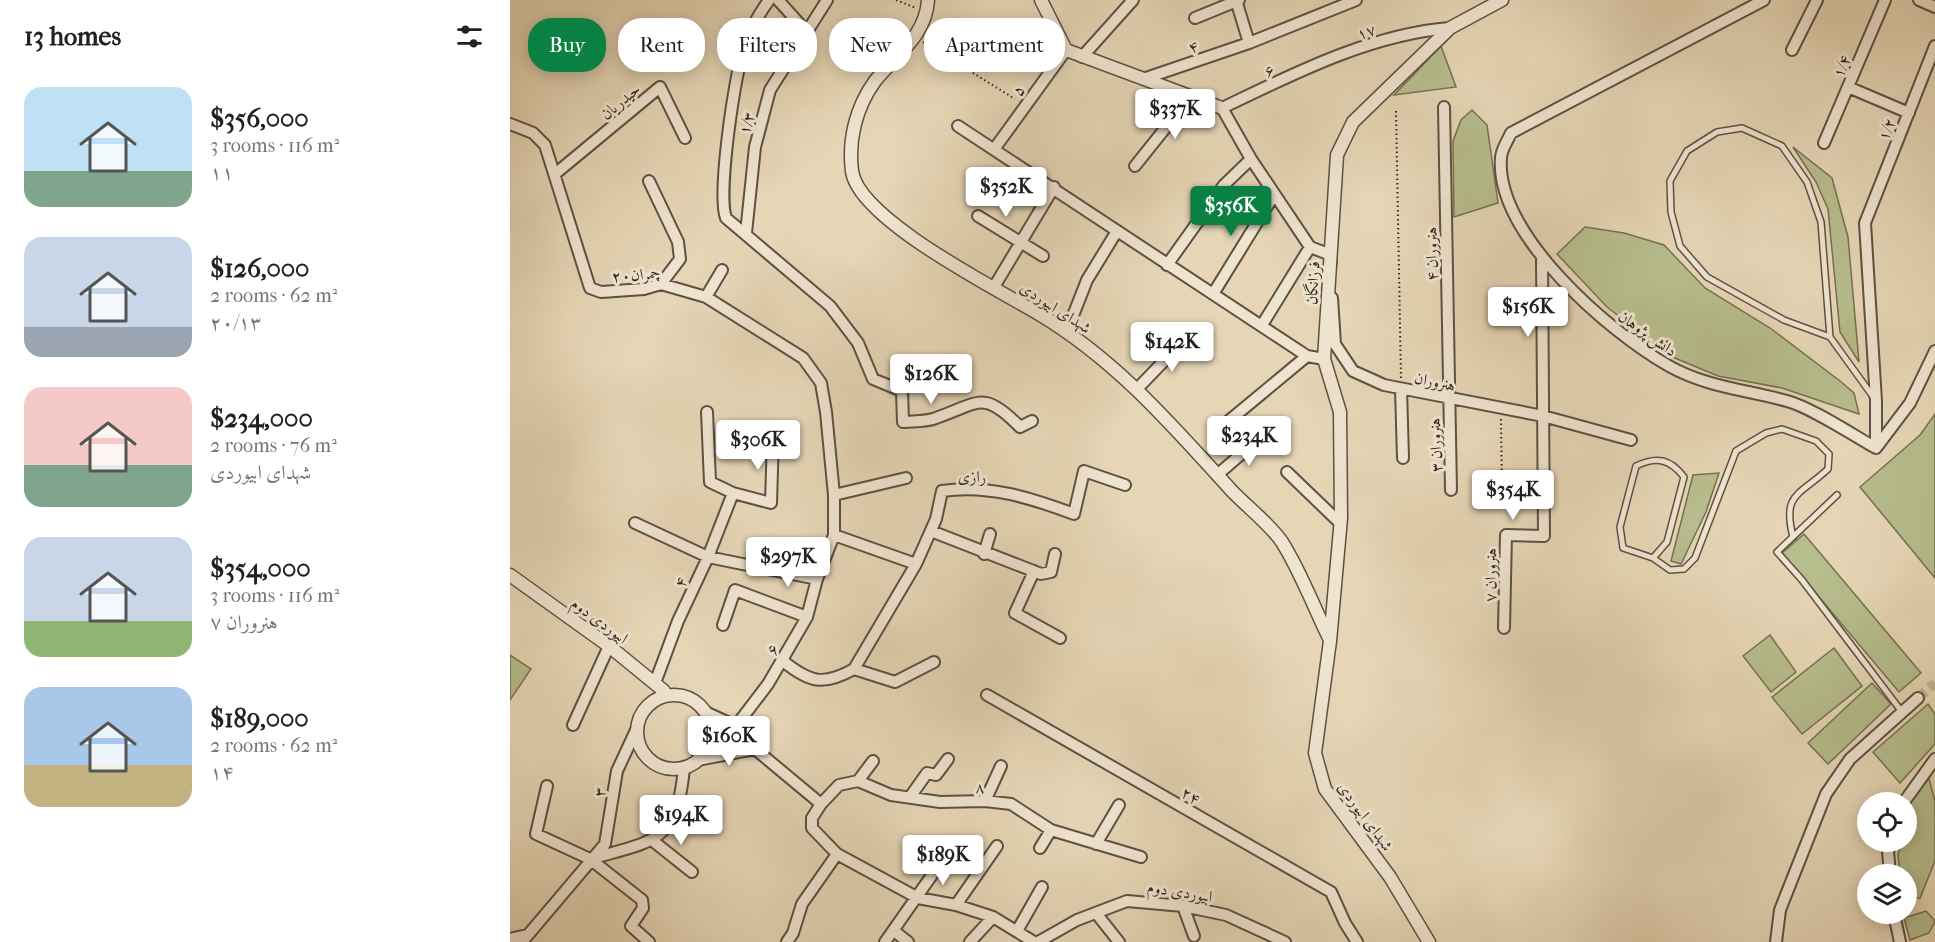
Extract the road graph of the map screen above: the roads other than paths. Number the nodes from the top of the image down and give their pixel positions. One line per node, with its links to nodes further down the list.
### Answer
1 (769, 0): 46 (street)
2 (778, 0): 16 (street)
3 (827, 0): 17 (street)
4 (1041, 0): 22 (street)
5 (1133, 0): 24 (street)
6 (1237, 0): 18 (street); 20 (street)
7 (1356, 0): 13 (street, ۴)
8 (1502, 0): 19 (street, فرزانگان)
9 (1764, 0): 51 (street, دانش پژوهان)
10 (1817, 0): 23 (street)
11 (1885, 0): 28 (street, ۱/۴)
12 (1919, 0): 15 (street)
13 (1339, 3): 20 (street, ۴)
14 (927, 6): 55 (street, شهدای ابیوردی)
15 (1935, 7)
16 (794, 18)
17 (815, 18)
18 (1196, 18)
19 (1450, 28): 25 (street, ۱۷); 49 (street, فرزانگان)
20 (1249, 43): 27 (street, ۴)
21 (1935, 46): 32 (street, ۱/۲)
22 (1066, 50): 24 (street); 37 (street, ۵)
23 (1792, 50)
24 (1082, 57): 27 (street)
25 (1327, 62): 30 (street, ۶)
26 (781, 72): 46 (street, ۱/۳)
27 (1146, 78): 29 (street)
28 (1848, 87): 32 (street); 36 (street, ۱/۴)
29 (1191, 96): 30 (street); 39 (street)
30 (1222, 108): 38 (street)
31 (1444, 108): 67 (street, هنروران ۴)
32 (1908, 113): 68 (street, ۱/۲)
33 (510, 124): 40 (street, چمران۲۰)
34 (958, 126): 37 (street)
35 (685, 138): 40 (street, حیدریان)
36 (1824, 143)
37 (995, 148): 42 (street)
38 (1251, 159): 43 (street); 52 (street)
39 (1135, 166)
40 (555, 174): 54 (street, چمران۲۰)
41 (649, 181): 54 (street)
42 (1054, 187): 45 (street); 47 (street)
43 (1274, 195): 48 (street); 56 (street)
44 (978, 216): 47 (street)
45 (1117, 231): 52 (street); 59 (street)
46 (746, 233): 71 (street)
47 (1019, 243): 50 (street); 55 (street)
48 (1310, 247): 49 (street); 58 (street)
49 (1330, 255): 64 (street, فرزانگان); 66 (street, هنروران)
50 (1042, 256)
51 (1542, 259): 70 (street); 76 (street, دانش پژوهان)
52 (1167, 265): 56 (street)
53 (722, 270): 57 (street)
54 (661, 284): 57 (street, چمران۲۰)
55 (994, 287): 59 (street, شهدای ابیوردی)
56 (1213, 294): 58 (street)
57 (706, 297): 84 (street, چمران۲۰)
58 (1262, 325): 63 (street)
59 (1067, 331): 65 (street, شهدای ابیوردی)
60 (1830, 337): 60 (lane); 68 (lane)
61 (1186, 338): 65 (street)
62 (1935, 351): 76 (street)
63 (1307, 356): 64 (street); 72 (street)
64 (1324, 359): 87 (street, فرزانگان)
65 (1138, 388): 79 (street, شهدای ابیوردی)
66 (1401, 389): 67 (street, هنروران); 77 (street)
67 (1448, 399): 70 (street, هنروران); 82 (street, هنروران ۳)
68 (1876, 401): 76 (street)
69 (707, 412): 83 (street)
70 (1543, 416): 75 (street, هنروران); 102 (street, هنروران ۷)
71 (1032, 421)
72 (1219, 429)
73 (1261, 437): 79 (street)
74 (773, 438): 83 (street)
75 (1631, 440)
76 (1876, 448)
77 (1403, 458)
78 (1287, 472): 87 (street)
79 (1217, 475): 104 (street, شهدای ابیوردی)
80 (906, 478): 84 (street)
81 (1125, 485): 88 (street, رازی)
82 (1452, 490)
83 (733, 493): 94 (street, ۴)
84 (834, 495): 90 (street, چمران۲۰)
85 (1837, 495): 91 (lane)
86 (635, 523): 94 (street)
87 (1340, 524): 104 (street, فرزانگان)
88 (931, 531): 92 (street); 96 (street, رازی)
89 (990, 534): 92 (street)
90 (834, 535): 96 (street); 99 (street, ۶)
91 (1793, 537): 95 (lane); 113 (lane)
92 (984, 554): 97 (street)
93 (1055, 554): 97 (street)
94 (708, 557): 99 (street); 109 (street, ۴)
95 (1653, 558): 95 (lane)
96 (916, 564): 108 (street, رازی)
97 (1034, 571): 103 (street)
98 (510, 575): 105 (street, ابیوردی دوم)
99 (817, 579): 100 (street, ۶)
100 (807, 617): 101 (street); 106 (street, ۶)
101 (723, 625)
102 (1504, 628)
103 (1060, 638)
104 (1330, 641): 164 (street, شهدای ابیوردی)
105 (609, 646): 109 (street, ابیوردی دوم); 114 (street)
106 (783, 661): 108 (street); 115 (street, ۶)
107 (934, 662): 108 (street)
108 (854, 669)
109 (662, 690): 112 (street); 116 (street)
110 (987, 695): 163 (street, ۲۴)
111 (1918, 698): 113 (street)
112 (705, 712): 115 (street); 120 (street)
113 (1902, 712): 165 (street)
114 (573, 725)
115 (736, 726): 117 (street)
116 (637, 728): 123 (street); 139 (street, ۳)
117 (755, 749): 120 (street); 129 (street)
118 (948, 759): 127 (street)
119 (1935, 759): 126 (street)
120 (698, 760): 123 (street)
121 (873, 761): 124 (street)
122 (1000, 766): 128 (street)
123 (684, 768): 132 (street)
124 (858, 781): 127 (street, ۸); 129 (street)
125 (547, 786): 139 (street)
126 (1911, 792)
127 (910, 797): 128 (street, ۸)
128 (985, 801): 131 (street, ۸)
129 (821, 804): 136 (street, ابیوردی دوم)
130 (1119, 805): 133 (street)
131 (1051, 830): 133 (street, ۸); 135 (street)
132 (653, 841): 139 (street); 140 (street)
133 (1096, 844): 137 (street, ۸)
134 (997, 846): 143 (street)
135 (1040, 848)
136 (837, 854): 142 (street, ابیوردی دوم); 155 (street)
137 (1141, 856)
138 (944, 858): 142 (street)
139 (590, 859): 152 (street, ۳); 154 (street)
140 (692, 872)
141 (1042, 887): 149 (street)
142 (918, 898): 143 (street, ابیوردی دوم); 148 (street)
143 (956, 905): 146 (street, ابیوردی دوم)
144 (1183, 906): 145 (street, ابیوردی دوم); 151 (street); 162 (street, ابیوردی دوم)
145 (1096, 913): 150 (street, ابیوردی دوم); 161 (street)
146 (993, 917): 149 (street, ابیوردی دوم); 158 (street)
147 (1896, 924): 166 (street)
148 (894, 931): 156 (street); 157 (street)
149 (1017, 931): 159 (street, ابیوردی دوم)
150 (1059, 931): 159 (street, ابیوردی دوم); 160 (street)
151 (1194, 936)
152 (524, 938): 153 (street)
153 (510, 939)
154 (649, 942)
155 (787, 942)
156 (885, 942)
157 (908, 942)
158 (970, 942)
159 (1036, 942)
160 (1067, 942)
161 (1119, 942)
162 (1285, 942)
163 (1357, 942)
164 (1429, 942)
165 (1776, 942)
166 (1900, 942)

